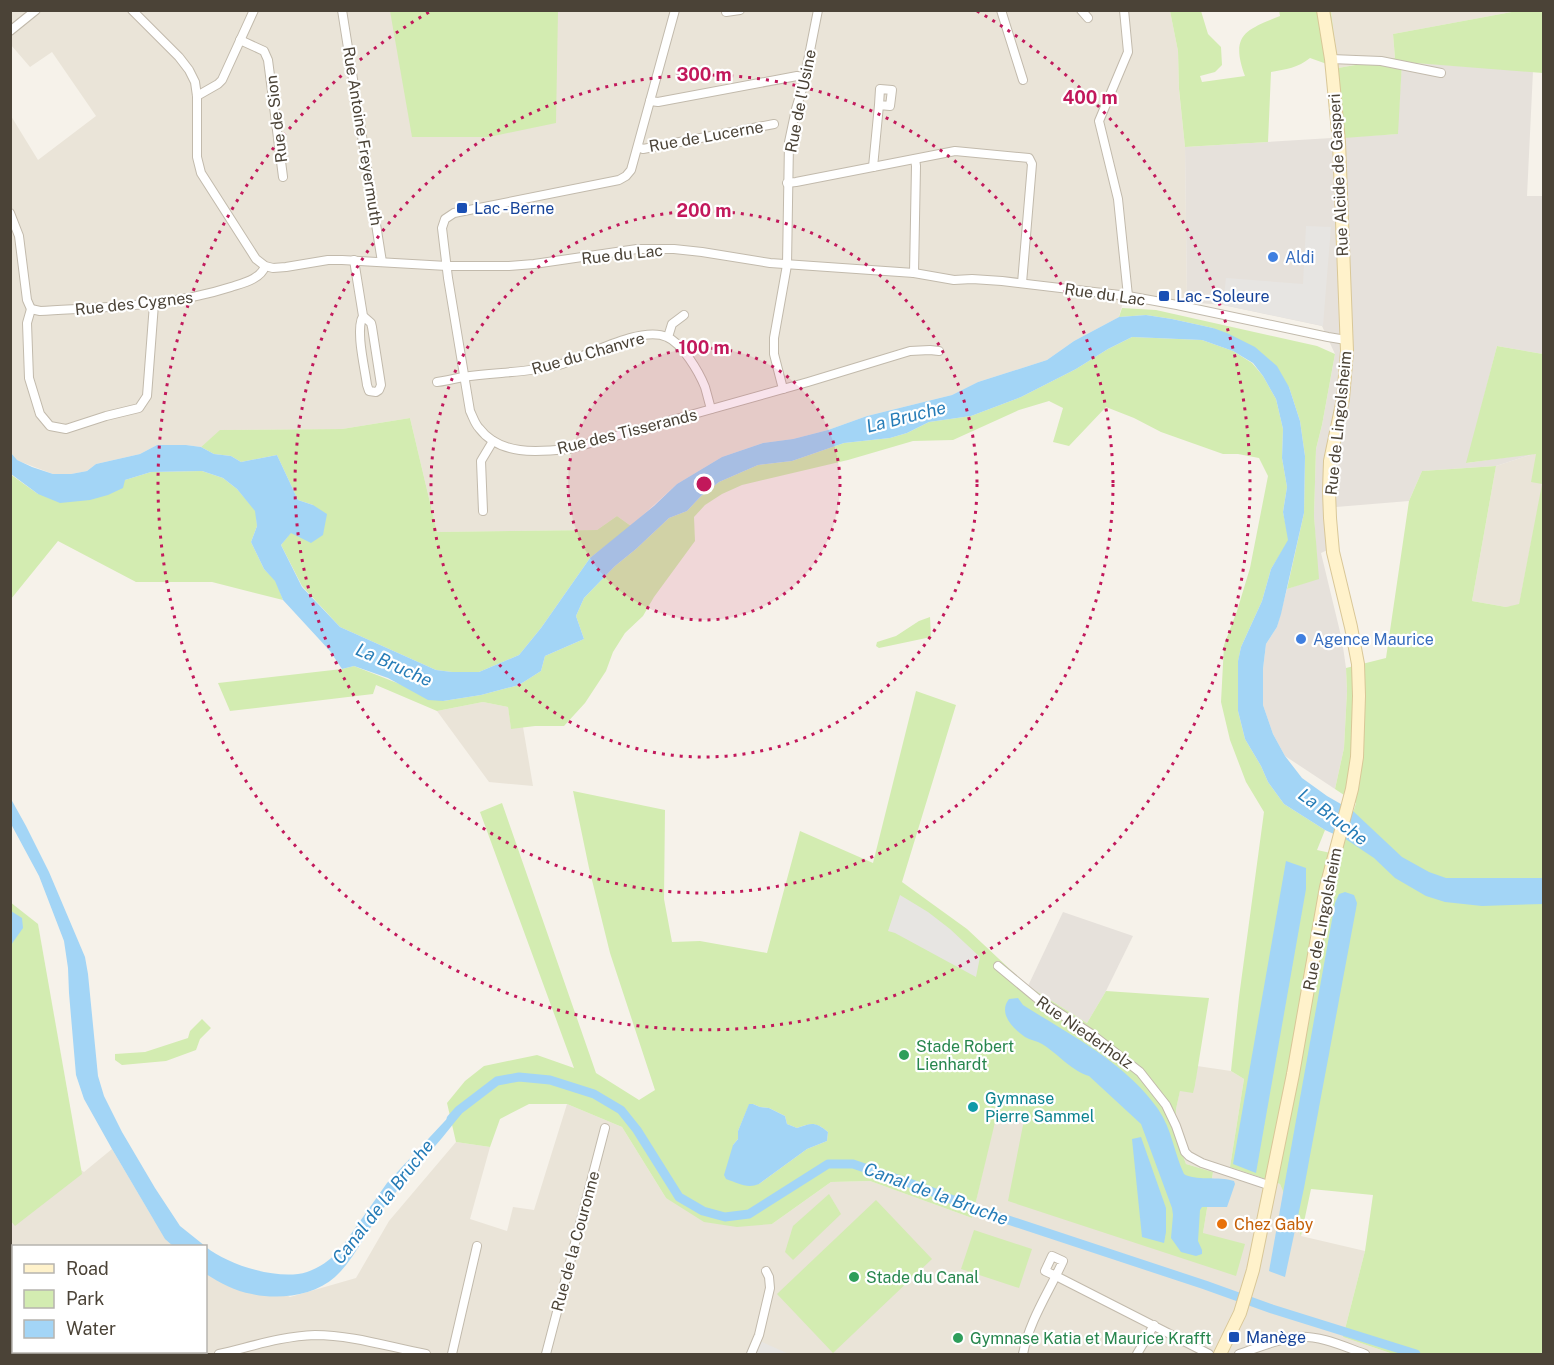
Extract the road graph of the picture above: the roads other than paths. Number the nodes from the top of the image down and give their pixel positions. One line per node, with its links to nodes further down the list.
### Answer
1 (36, 10): 14 (street)
2 (132, 10): 20 (street)
3 (254, 10): 15 (street)
4 (342, 10): 31 (street, Rue Antoine Freyermuth)
5 (675, 10): 21 (street)
6 (726, 10): 7 (street)
7 (740, 10)
8 (818, 10): 18 (street, Rue de l'Usine)
9 (1001, 10): 19 (street)
10 (1081, 10): 13 (street)
11 (1124, 10): 37 (street)
12 (1323, 10): 16 (main road, Rue Alcide de Gasperi)
13 (1088, 18)
14 (10, 31)
15 (240, 40): 20 (street); 27 (street, Rue de Sion)
16 (1331, 59): 17 (street); 43 (main road, Rue Alcide de Gasperi)
17 (1441, 73)
18 (805, 77): 21 (street); 28 (street, Rue de l'Usine)
19 (1023, 80)
20 (197, 96): 33 (street)
21 (650, 101): 24 (street)
22 (879, 105): 26 (street)
23 (774, 124): 24 (street, Rue de Lucerne)
24 (638, 147): 34 (street)
25 (915, 159): 26 (street); 35 (street); 36 (street)
26 (873, 167): 28 (street)
27 (283, 177)
28 (787, 183): 32 (street, Rue de l'Usine)
29 (10, 213): 39 (street)
30 (354, 260): 31 (street, Rue du Lac); 33 (street, Rue du Lac); 40 (street)
31 (382, 262): 34 (street, Rue du Lac)
32 (787, 264): 34 (street, Rue du Lac); 35 (street, Rue du Lac); 47 (street, Rue de l'Usine)
33 (265, 266): 38 (street, Rue des Cygnes)
34 (447, 266): 45 (street)
35 (914, 273): 36 (street, Rue du Lac)
36 (1022, 283): 37 (street, Rue du Lac)
37 (1128, 296): 43 (street, Rue du Lac)
38 (154, 304): 39 (street, Rue des Cygnes); 39 (street)
39 (31, 309)
40 (363, 315): 40 (street)
41 (684, 315): 42 (street, Rue du Chanvre)
42 (668, 337): 45 (street, Rue du Chanvre); 48 (street, Rue du Chanvre)
43 (1347, 340): 53 (main road, Rue de Lingolsheim)
44 (939, 351): 47 (street, Rue des Tisserands)
45 (464, 377): 46 (street, Rue du Chanvre); 49 (street)
46 (436, 382)
47 (783, 389): 48 (street, Rue des Tisserands)
48 (711, 409): 49 (street, Rue des Tisserands)
49 (493, 441): 50 (street)
50 (483, 511)
51 (998, 966): 53 (street, Rue Niederholz)
52 (605, 1128): 61 (street, Rue de la Couronne)
53 (1271, 1186): 65 (main road, Rue de Lingolsheim)
54 (477, 1246): 60 (street)
55 (766, 1271): 62 (street)
56 (1154, 1325): 63 (street); 64 (street); 65 (street)
57 (250, 1351): 58 (street); 59 (street)
58 (219, 1354)
59 (426, 1354)
60 (452, 1354)
61 (546, 1354)
62 (751, 1354)
63 (1023, 1354)
64 (1137, 1354)
65 (1219, 1354)
66 (1239, 1354): 67 (street)
67 (1365, 1354)

